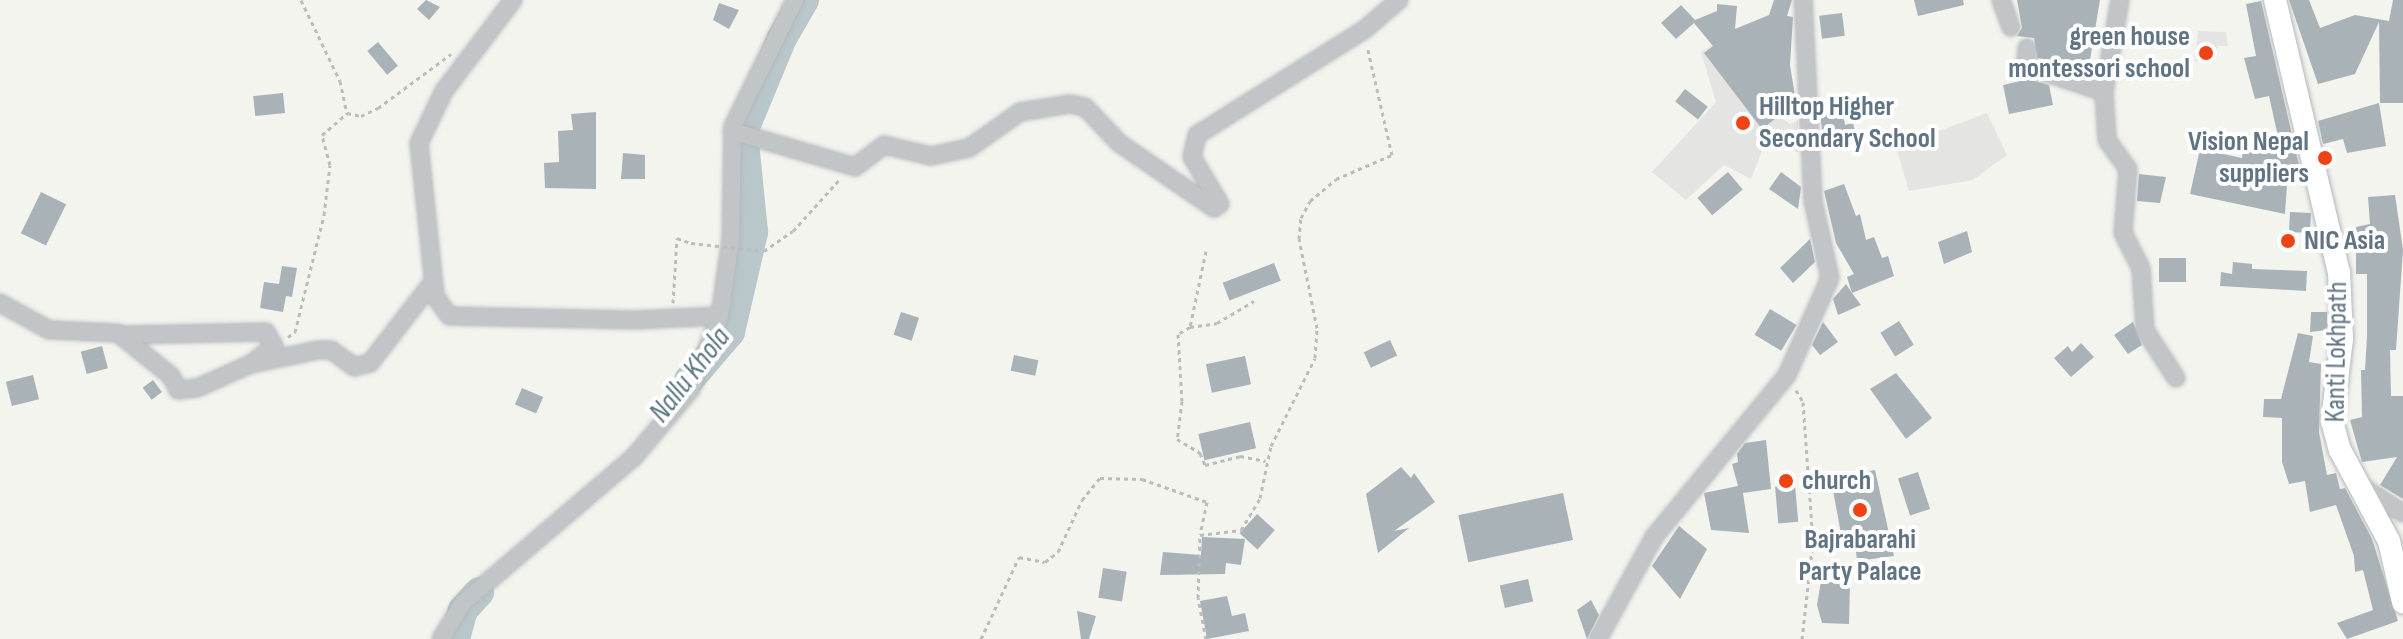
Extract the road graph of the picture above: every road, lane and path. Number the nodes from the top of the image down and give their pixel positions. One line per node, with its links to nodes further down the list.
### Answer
1 (301, 0): 14 (path)
2 (513, 0): 18 (street)
3 (795, 0): 15 (street)
4 (1399, 0): 10 (street)
5 (1803, 0): 27 (street)
6 (2001, 0): 9 (street)
7 (2120, 0): 13 (street)
8 (2275, 0): 30 (main road, Kanti Lokhpath)
9 (2011, 27)
10 (1364, 30): 16 (street); 29 (path)
11 (2027, 48): 13 (street)
12 (458, 49): 14 (path)
13 (2104, 92): 28 (street)
14 (347, 113): 25 (path)
15 (732, 131): 16 (street); 21 (street)
16 (855, 167): 22 (path, bridge)
17 (1206, 251): 23 (path)
18 (432, 283): 22 (street); 26 (street)
19 (1254, 301): 23 (path)
20 (0, 303): 24 (street)
21 (720, 316): 22 (street); 34 (street)
22 (675, 317)
23 (1190, 327): 29 (path)
24 (121, 335): 25 (street); 26 (street)
25 (274, 346): 26 (street)
26 (251, 364)
27 (1787, 375): 37 (street); 38 (path)
28 (2176, 378)
29 (1266, 461): 32 (path)
30 (2364, 488): 31 (street); 33 (main road, Kanti Lokhpath)
31 (2403, 513)
32 (1200, 535): 35 (path); 36 (path)
33 (2403, 602)
34 (441, 639)
35 (981, 639)
36 (1206, 639)
37 (1598, 639)
38 (1802, 639)

